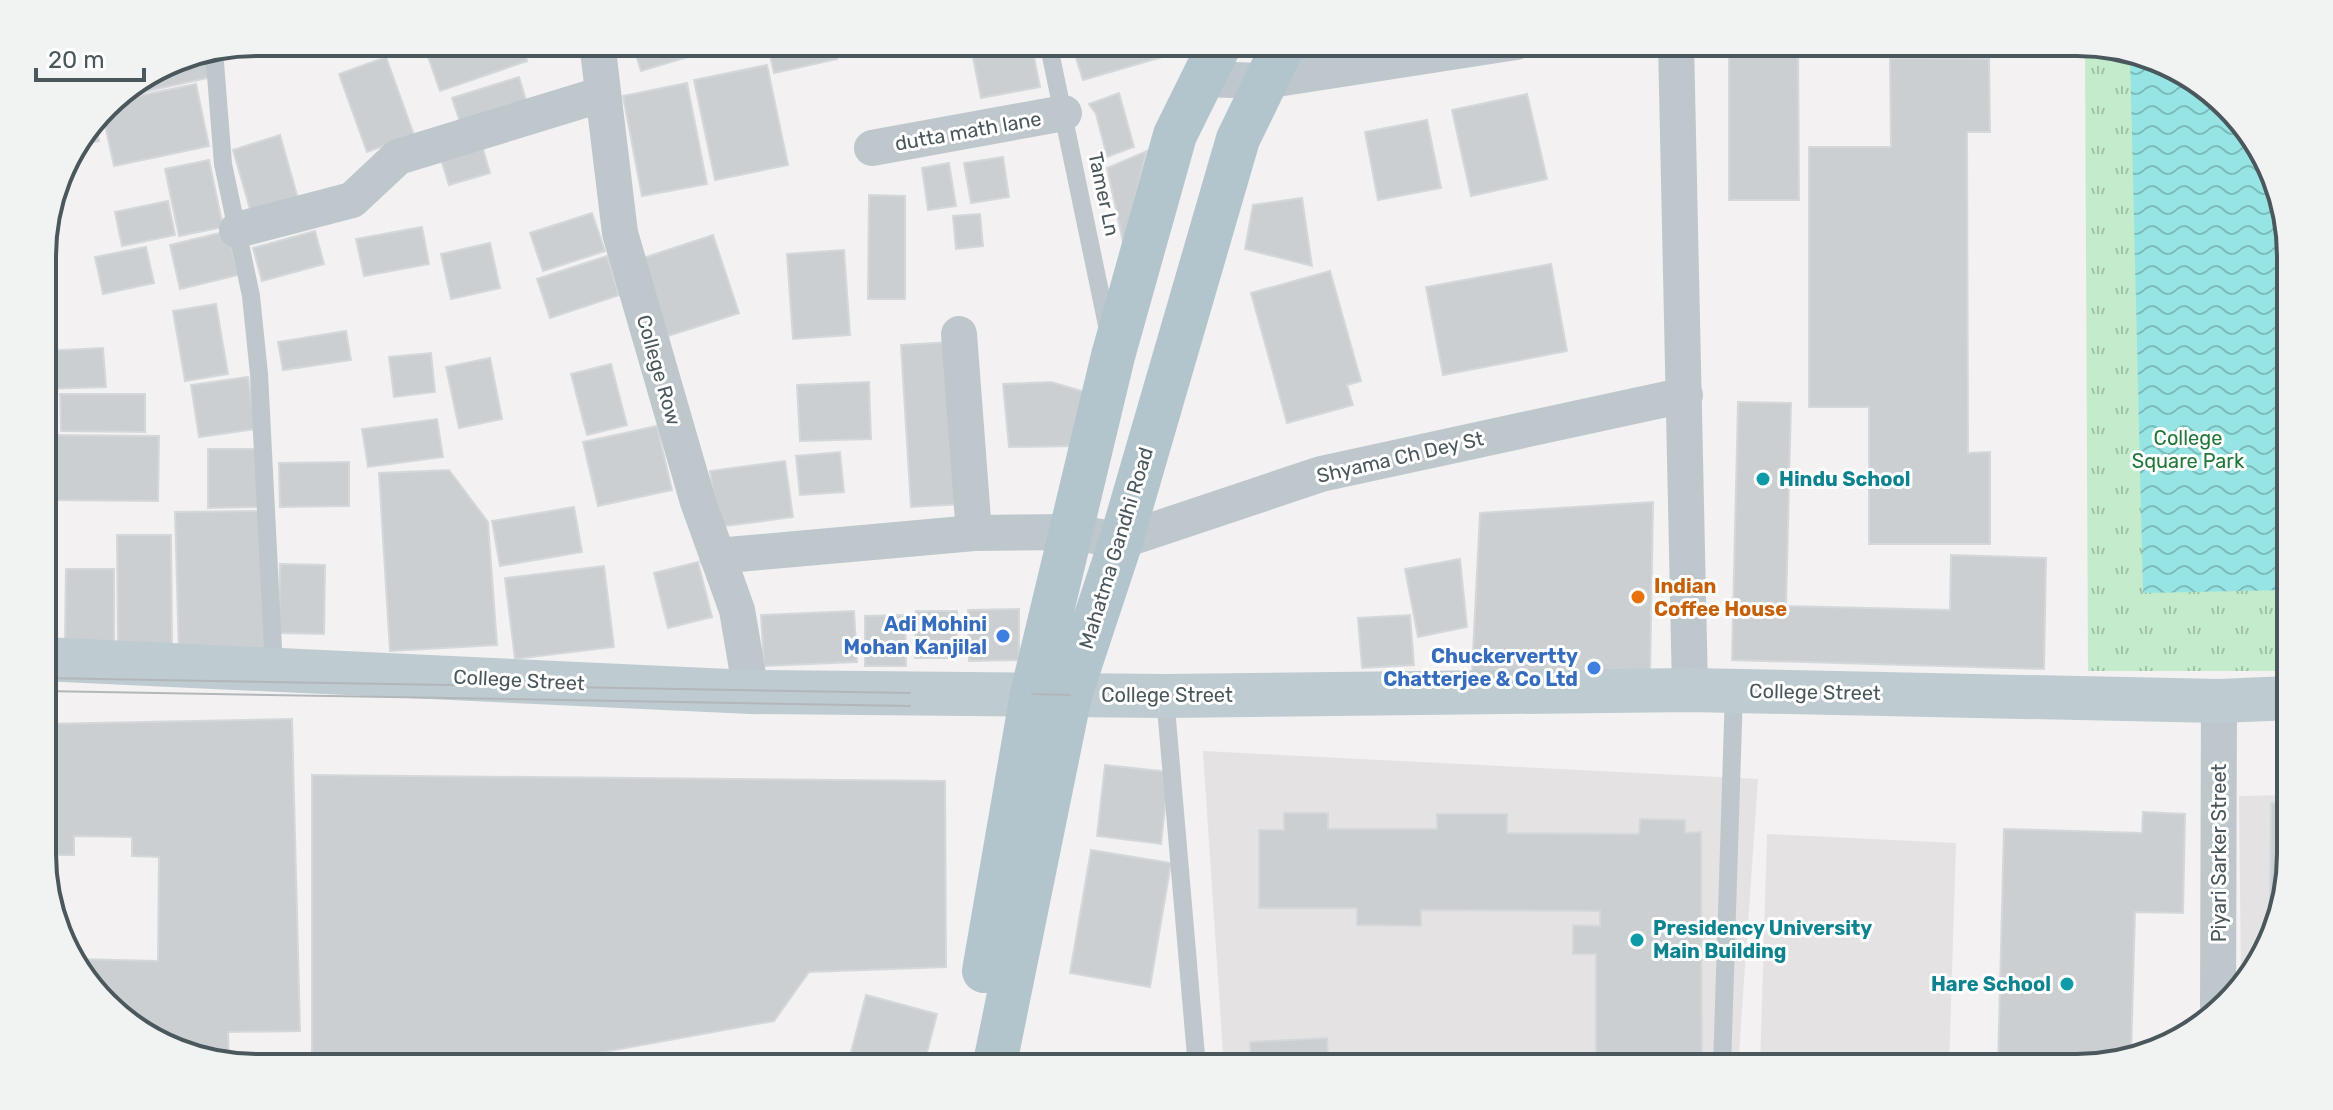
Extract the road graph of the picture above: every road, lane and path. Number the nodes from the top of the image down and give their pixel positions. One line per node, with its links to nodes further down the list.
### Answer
1 (599, 56): 9 (street, College Row)
2 (1051, 56): 10 (lane, Tamer Ln)
3 (1277, 56): 8 (main road, Mahatma Gandhi Road)
4 (1425, 56): 8 (street)
5 (1676, 56): 15 (street)
6 (215, 61): 12 (lane)
7 (1212, 61): 8 (street); 14 (main road, Mahatma Gandhi Road)
8 (1263, 81): 18 (main road, Mahatma Gandhi Road)
9 (603, 94): 12 (street); 19 (street, College Row)
10 (1064, 113): 11 (street, dutta math lane); 14 (lane, Tamer Ln)
11 (872, 148)
12 (237, 230): 21 (lane)
13 (959, 334): 17 (street)
14 (1113, 356): 16 (main road, Mahatma Gandhi Road)
15 (1685, 395): 18 (street, Shyama Ch Dey St); 22 (street)
16 (1074, 532): 17 (street); 18 (street); 25 (main road, Mahatma Gandhi Road)
17 (974, 533): 19 (street)
18 (1121, 541): 25 (main road, Mahatma Gandhi Road)
19 (717, 556): 24 (street, College Row)
20 (56, 660): 21 (main road, College Street)
21 (274, 668): 24 (main road, College Street)
22 (1690, 690): 23 (main road, College Street); 26 (main road, College Street)
23 (1734, 691): 28 (main road, College Street); 33 (lane)
24 (751, 692): 25 (main road, College Street)
25 (1051, 695): 26 (main road, College Street); 30 (main road, Mahatma Gandhi Road); 31 (main road, Mahatma Gandhi Road)
26 (1165, 696): 32 (lane)
27 (2277, 699): 28 (main road, College Street)
28 (2219, 701): 29 (street, Piyari Sarker Street)
29 (2218, 997)
30 (966, 1054)
31 (996, 1054)
32 (1196, 1054)
33 (1722, 1054)

